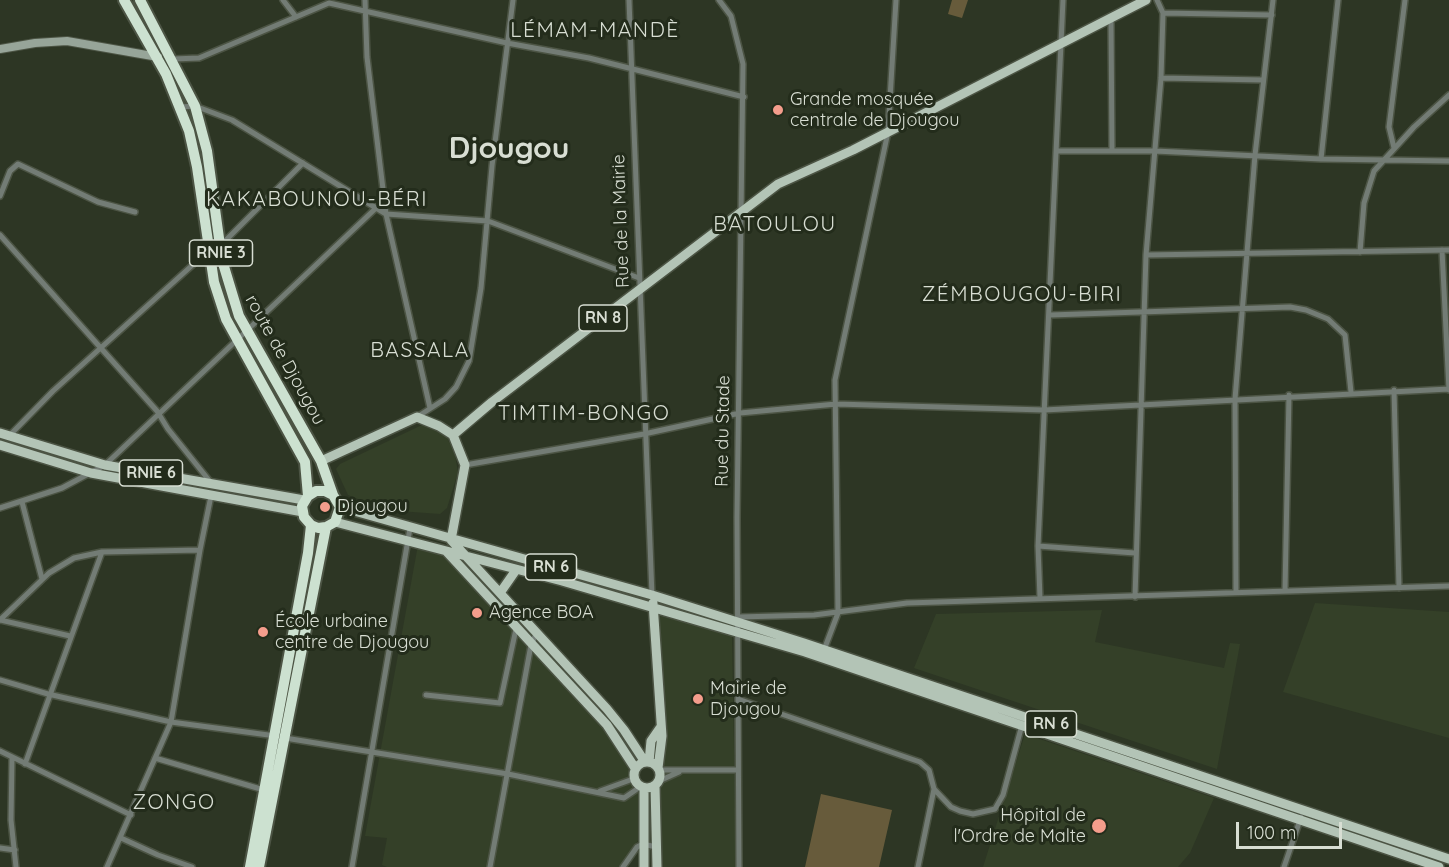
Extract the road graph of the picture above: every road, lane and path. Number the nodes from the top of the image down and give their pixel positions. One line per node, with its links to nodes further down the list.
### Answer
1 (123, 0): 23 (highway, RNIE 3)
2 (140, 0): 24 (highway, route de Djougou / RNIE 3)
3 (283, 0): 18 (street)
4 (365, 0): 15 (street)
5 (513, 0): 20 (street)
6 (629, 0): 25 (street, Rue de la Mairie)
7 (719, 0): 29 (street, Rue du Stade)
8 (896, 0): 32 (street)
9 (1063, 0): 21 (street)
10 (1146, 0): 19 (main road, RN 8)
11 (1157, 0): 16 (street)
12 (1273, 0): 17 (street)
13 (1338, 0): 38 (street)
14 (1405, 0): 33 (street)
15 (364, 9): 18 (street); 20 (street); 46 (street)
16 (1163, 14): 17 (street); 26 (street)
17 (1272, 15): 27 (street)
18 (296, 16): 24 (street)
19 (1111, 19): 21 (main road, RN 8); 35 (street)
20 (507, 43): 25 (street); 47 (street)
21 (1062, 45): 32 (main road, RN 8); 34 (street)
22 (0, 49): 23 (main road)
23 (157, 57): 24 (main road); 31 (highway, RNIE 3)
24 (173, 59): 30 (highway, route de Djougou / RNIE 3)
25 (632, 69): 29 (street); 55 (street, Rue de la Mairie)
26 (1161, 78): 27 (street); 36 (street)
27 (1263, 80): 37 (street)
28 (1449, 95): 33 (street)
29 (744, 98): 45 (street, Rue du Stade)
30 (195, 106): 31 (street); 41 (street); 49 (highway, route de Djougou / RNIE 3)
31 (181, 107): 51 (highway, RNIE 3)
32 (888, 132): 45 (main road, RN 8); 68 (street)
33 (1394, 148): 39 (street)
34 (1057, 151): 35 (street); 59 (street)
35 (1112, 151): 36 (street)
36 (1155, 151): 37 (street); 54 (street)
37 (1255, 155): 38 (street); 53 (street)
38 (1322, 159): 39 (street)
39 (1383, 160): 40 (street); 52 (street)
40 (1449, 161)
41 (303, 163): 43 (street); 49 (street)
42 (0, 196): 44 (street)
43 (375, 209): 46 (street); 60 (street)
44 (135, 212)
45 (741, 212): 56 (main road, RN 8); 72 (street, Rue du Stade)
46 (386, 214): 47 (street); 70 (street)
47 (488, 221): 55 (street); 70 (street)
48 (0, 234): 62 (street)
49 (220, 246): 60 (highway, route de Djougou / RNIE 3)
50 (1446, 250): 52 (street); 63 (street)
51 (208, 251): 61 (highway, RNIE 3); 62 (street)
52 (1359, 252): 53 (street)
53 (1247, 254): 54 (street); 57 (street)
54 (1146, 255): 58 (street)
55 (639, 278): 56 (street, Rue de la Mairie)
56 (641, 290): 75 (street, Rue de la Mairie); 77 (main road, RN 8)
57 (1243, 308): 58 (street); 65 (street); 67 (street)
58 (1144, 311): 59 (street); 69 (street)
59 (1050, 315): 71 (street)
60 (247, 333): 61 (street); 79 (highway, route de Djougou / RNIE 3)
61 (237, 342): 73 (street); 86 (highway, RNIE 3)
62 (102, 347): 73 (street); 76 (street)
63 (1449, 389): 64 (street)
64 (1394, 390): 65 (street); 105 (street)
65 (1352, 392): 66 (street)
66 (1289, 395): 67 (street); 106 (street)
67 (1235, 399): 69 (street); 107 (street)
68 (836, 404): 71 (street); 72 (street); 113 (street)
69 (1142, 405): 71 (street); 100 (street)
70 (430, 408): 74 (street)
71 (1044, 410): 96 (street)
72 (740, 413): 75 (street); 115 (street, Rue du Stade)
73 (159, 416): 80 (street); 83 (street)
74 (417, 417): 77 (main road); 79 (main road)
75 (644, 434): 81 (street); 109 (street, Rue de la Mairie)
76 (4, 435): 80 (main road, RNIE 6)
77 (453, 435): 81 (main road)
78 (0, 446): 82 (main road, RNIE 6)
79 (321, 461): 84 (highway, route de Djougou / RNIE 3)
80 (105, 465): 82 (street); 83 (main road, RNIE 6)
81 (465, 465): 95 (main road)
82 (91, 473): 85 (main road, RNIE 6); 87 (street)
83 (213, 485): 86 (main road, RNIE 6)
84 (333, 495): 86 (highway); 88 (highway, RNIE 3)
85 (211, 496): 90 (main road, RNIE 6); 97 (street)
86 (306, 498): 90 (highway, RNIE 3)
87 (22, 502): 89 (street); 103 (street)
88 (340, 507): 92 (highway); 93 (main road)
89 (0, 508)
90 (303, 512): 91 (highway)
91 (311, 525): 92 (highway); 128 (highway)
92 (330, 525): 94 (main road); 128 (highway)
93 (410, 528): 94 (street); 95 (main road)
94 (408, 540): 98 (main road); 130 (street)
95 (451, 540): 101 (main road); 109 (main road, RN 6)
96 (1038, 546): 100 (street); 111 (street)
97 (200, 550): 99 (street); 125 (street)
98 (446, 551): 101 (main road, RN 6); 116 (main road)
99 (102, 552): 103 (street); 118 (street)
100 (1136, 553): 110 (street)
101 (467, 558): 102 (main road, RN 6); 108 (main road)
102 (516, 570): 108 (main road); 112 (main road, RN 6)
103 (42, 579): 114 (street)
104 (1449, 586): 105 (street)
105 (1399, 588): 106 (street)
106 (1286, 590): 107 (street)
107 (1236, 592): 110 (street)
108 (500, 593): 117 (main road)
109 (652, 595): 112 (main road, Rue de la Mairie); 115 (main road, RN 6)
110 (1135, 597): 111 (street)
111 (1040, 598): 113 (street)
112 (654, 607): 115 (main road, RN 6); 127 (main road, Rue de la Mairie)
113 (838, 613): 115 (street); 120 (street)
114 (0, 620): 118 (street)
115 (738, 624): 120 (main road, RN 6); 124 (street, Rue du Stade)
116 (516, 629): 119 (main road); 123 (street)
117 (537, 632): 119 (street); 133 (main road)
118 (70, 636): 122 (street)
119 (531, 645): 135 (main road); 139 (street)
120 (821, 653): 126 (main road, RN 6); 146 (main road, RN 6)
121 (0, 680): 122 (street)
122 (48, 694): 125 (street); 134 (street)
123 (426, 695)
124 (738, 699): 137 (street, Rue du Stade); 143 (street)
125 (171, 722): 128 (street); 132 (street)
126 (1022, 725): 143 (street); 148 (main road, RN 6)
127 (660, 728): 133 (main road, Rue de la Mairie); 136 (main road, Rue de la Mairie)
128 (279, 737): 130 (street); 144 (highway); 159 (highway)
129 (0, 751): 131 (street)
130 (372, 752): 139 (street); 160 (street)
131 (12, 758): 134 (street); 153 (street)
132 (155, 758): 144 (street); 147 (street)
133 (647, 762): 135 (main road); 136 (main road)
134 (25, 764): 147 (street)
135 (635, 768): 140 (main road)
136 (659, 769): 138 (street); 141 (main road)
137 (738, 770): 138 (street); 165 (street, Rue du Stade)
138 (679, 772): 141 (street)
139 (508, 774): 145 (street); 161 (street)
140 (633, 778): 142 (main road); 145 (street)
141 (657, 784): 142 (main road); 151 (main road)
142 (642, 788): 145 (street); 150 (main road)
143 (934, 789): 166 (street)
144 (264, 790): 158 (highway)
145 (598, 792)
146 (1304, 809): 148 (street); 154 (main road, RN 6)
147 (131, 815): 149 (street)
148 (1300, 819): 167 (street); 168 (main road, RN 6)
149 (121, 838): 156 (street); 157 (street)
150 (643, 844): 151 (street); 162 (street); 163 (main road)
151 (656, 847): 164 (main road)
152 (0, 848): 153 (street)
153 (15, 850): 155 (street)
154 (1449, 859)
155 (16, 867)
156 (107, 867)
157 (192, 867)
158 (250, 867)
159 (259, 867)
160 (352, 867)
161 (490, 867)
162 (623, 867)
163 (644, 867)
164 (657, 867)
165 (739, 867)
166 (918, 867)
167 (1284, 867)
168 (1439, 867)

